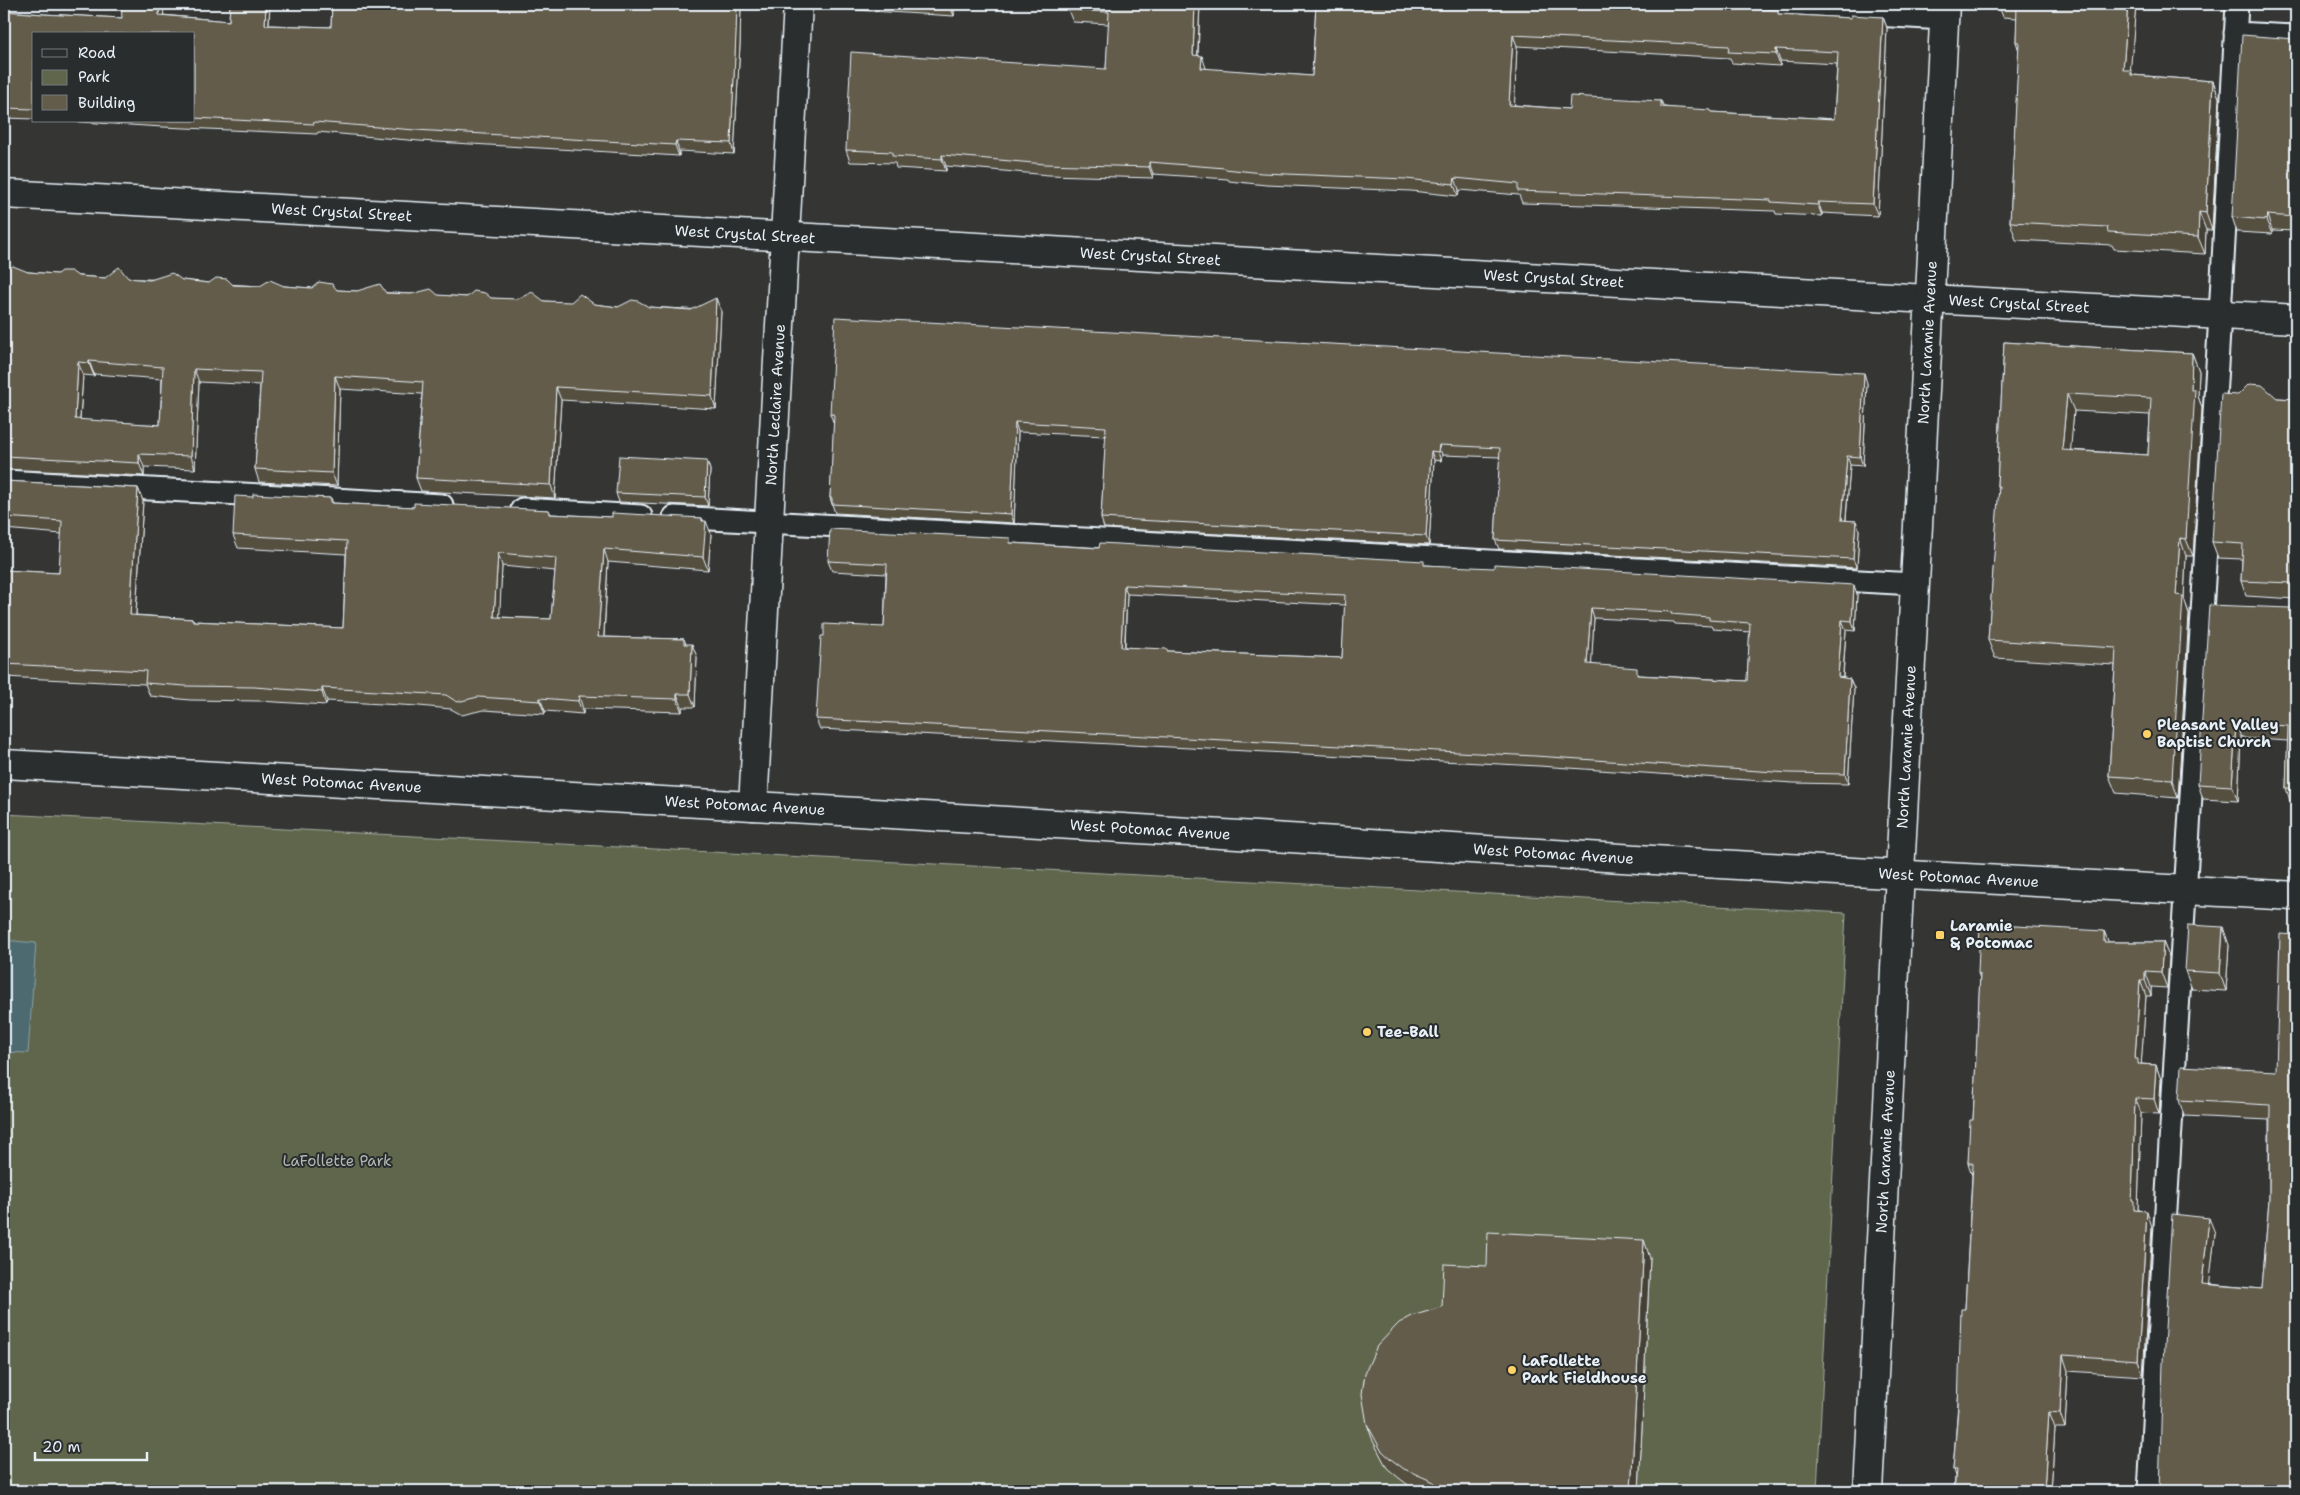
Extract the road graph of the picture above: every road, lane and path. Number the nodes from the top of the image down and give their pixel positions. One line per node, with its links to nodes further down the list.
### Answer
1 (798, 4): 9 (street, North Leclaire Avenue)
2 (1689, 4): 4 (lane)
3 (2237, 4): 6 (lane)
4 (1863, 9): 5 (lane)
5 (1944, 11): 10 (street, North Laramie Avenue)
6 (2235, 33): 7 (lane); 11 (lane)
7 (2296, 36)
8 (4, 194): 9 (street, West Crystal Street)
9 (785, 237): 10 (street, West Crystal Street); 16 (street, North Leclaire Avenue)
10 (1930, 298): 11 (street, West Crystal Street); 17 (street, North Laramie Avenue)
11 (2220, 315): 12 (street, West Crystal Street); 21 (lane)
12 (2296, 319)
13 (4, 480): 14 (lane)
14 (462, 506)
15 (502, 508): 16 (lane)
16 (769, 523): 17 (lane); 19 (street, North Leclaire Avenue)
17 (1915, 584): 20 (street, North Laramie Avenue)
18 (4, 764): 19 (street, West Potomac Avenue)
19 (753, 806): 20 (street, West Potomac Avenue)
20 (1900, 875): 21 (street, West Potomac Avenue); 23 (street, North Laramie Avenue)
21 (2185, 890): 22 (street, West Potomac Avenue); 24 (lane)
22 (2296, 896)
23 (1868, 1491)
24 (2149, 1491)

